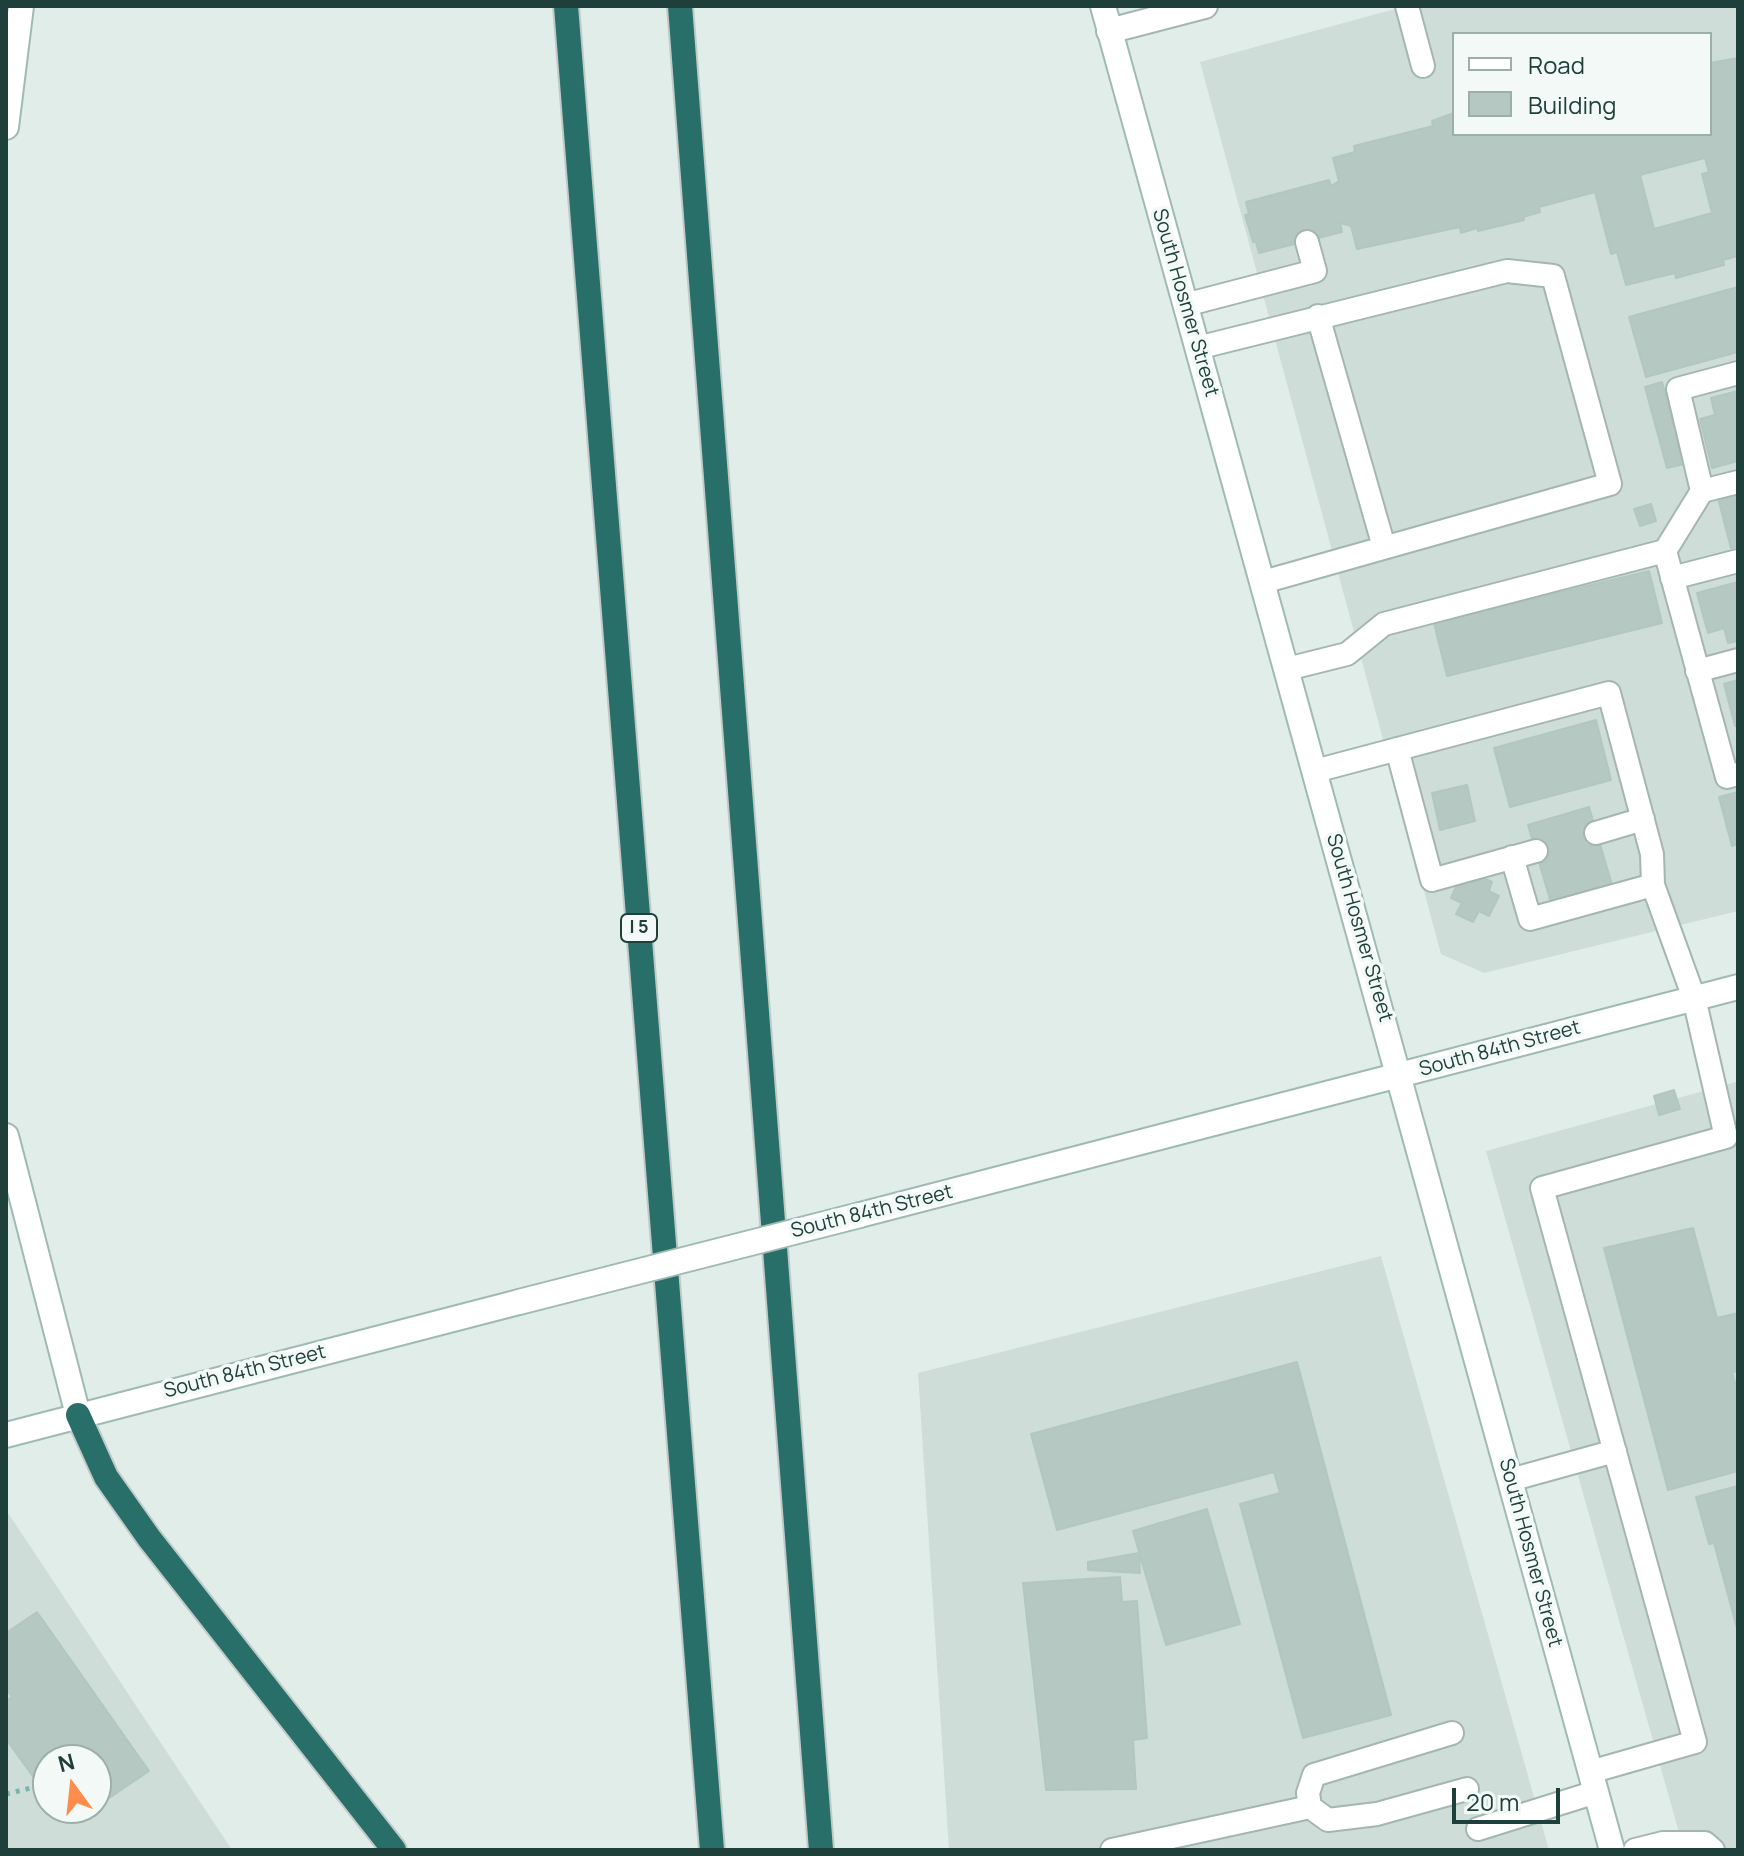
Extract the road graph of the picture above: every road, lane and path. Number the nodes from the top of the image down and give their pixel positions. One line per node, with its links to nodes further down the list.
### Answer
1 (21, 6): 9 (main road)
2 (566, 6): 50 (highway, I 5)
3 (680, 6): 51 (highway)
4 (1103, 6): 7 (main road, South Hosmer Street)
5 (1205, 6): 7 (main road)
6 (1407, 6): 8 (lane)
7 (1109, 31): 11 (main road, South Hosmer Street)
8 (1423, 66)
9 (6, 127)
10 (1307, 242): 11 (lane)
11 (1185, 305): 13 (main road, South Hosmer Street)
12 (1318, 316): 13 (lane); 17 (lane); 17 (lane)
13 (1197, 348): 21 (main road, South Hosmer Street)
14 (1738, 373): 16 (lane)
15 (1738, 482): 16 (lane)
16 (1702, 491): 18 (lane)
17 (1384, 547): 21 (lane)
18 (1665, 551): 20 (lane); 23 (lane)
19 (1738, 561): 20 (lane)
20 (1672, 578): 24 (lane)
21 (1263, 582): 23 (main road, South Hosmer Street)
22 (1738, 660): 24 (lane)
23 (1287, 669): 26 (main road, South Hosmer Street)
24 (1697, 671): 27 (lane)
25 (1397, 749): 26 (lane); 28 (lane); 31 (lane)
26 (1315, 771): 35 (main road, South Hosmer Street)
27 (1738, 774)
28 (1643, 819): 29 (lane); 32 (lane)
29 (1596, 833)
30 (1536, 851): 31 (lane)
31 (1512, 857): 32 (lane)
32 (1653, 885): 34 (lane)
33 (1738, 987): 34 (main road, South 84th Street)
34 (1694, 998): 35 (main road, South 84th Street); 36 (lane)
35 (1400, 1075): 38 (main road, South 84th Street, bridge); 41 (main road, South Hosmer Street)
36 (1732, 1135): 40 (lane)
37 (6, 1136): 38 (main road)
38 (78, 1415): 39 (main road, South 84th Street); 49 (highway)
39 (6, 1435)
40 (1615, 1451): 41 (lane); 43 (lane)
41 (1510, 1480): 43 (main road, South Hosmer Street)
42 (1452, 1733): 47 (lane)
43 (1593, 1782): 48 (lane); 53 (main road, South Hosmer Street)
44 (32, 1788): 46 (path)
45 (1467, 1789): 47 (lane)
46 (6, 1794)
47 (1310, 1807): 52 (lane)
48 (1478, 1829)
49 (394, 1850)
50 (712, 1850)
51 (821, 1850)
52 (1112, 1850)
53 (1612, 1850)
54 (1635, 1850): 55 (lane)
55 (1713, 1850)

